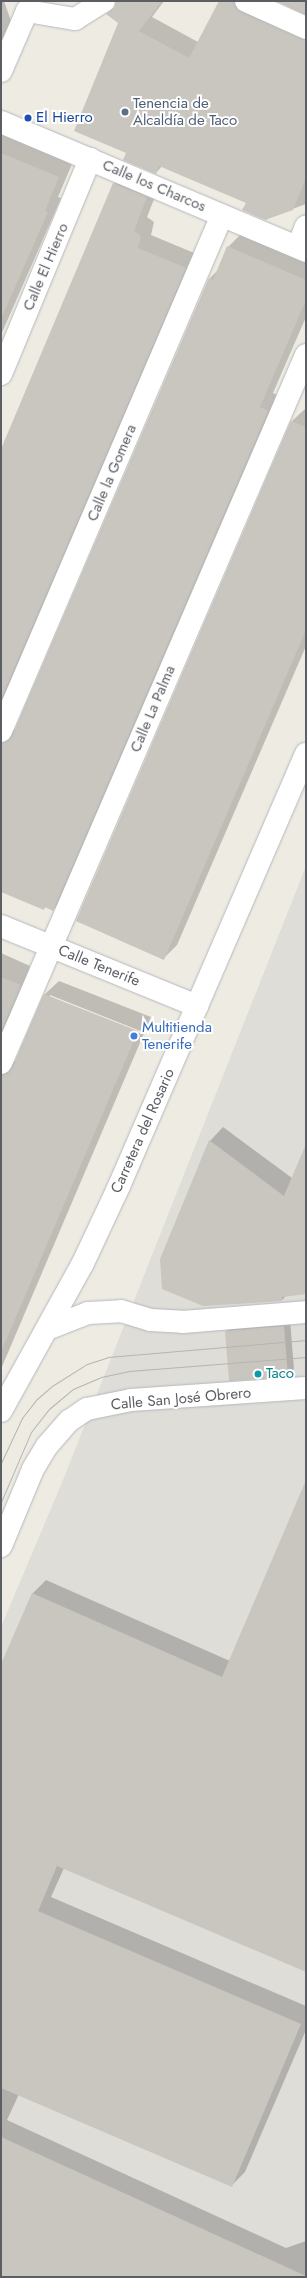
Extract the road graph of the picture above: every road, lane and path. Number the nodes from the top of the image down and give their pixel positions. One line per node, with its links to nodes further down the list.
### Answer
1 (104, 1): 3 (street)
2 (246, 1): 4 (street)
3 (23, 4): 5 (street)
4 (306, 28)
5 (4, 65)
6 (1, 122): 7 (street, Calle los Charcos)
7 (90, 159): 8 (street, Calle los Charcos); 12 (street, Calle El Hierro)
8 (222, 215): 10 (street, Calle los Charcos); 13 (street, Calle la Gomera)
9 (306, 226): 10 (street)
10 (302, 249)
11 (306, 355): 16 (street, Calle La Palma)
12 (1, 374)
13 (1, 731)
14 (306, 754): 17 (street, Carretera del Rosario)
15 (1, 926): 16 (street, Calle Tenerife)
16 (51, 946): 17 (street, Calle Tenerife); 18 (street, Calle La Palma)
17 (197, 1006): 20 (street, Carretera del Rosario)
18 (1, 1063)
19 (306, 1312): 20 (street)
20 (47, 1329): 22 (street, Carretera del Rosario)
21 (306, 1388): 23 (street, Calle San José Obrero)
22 (1, 1411)
23 (1, 1546)

